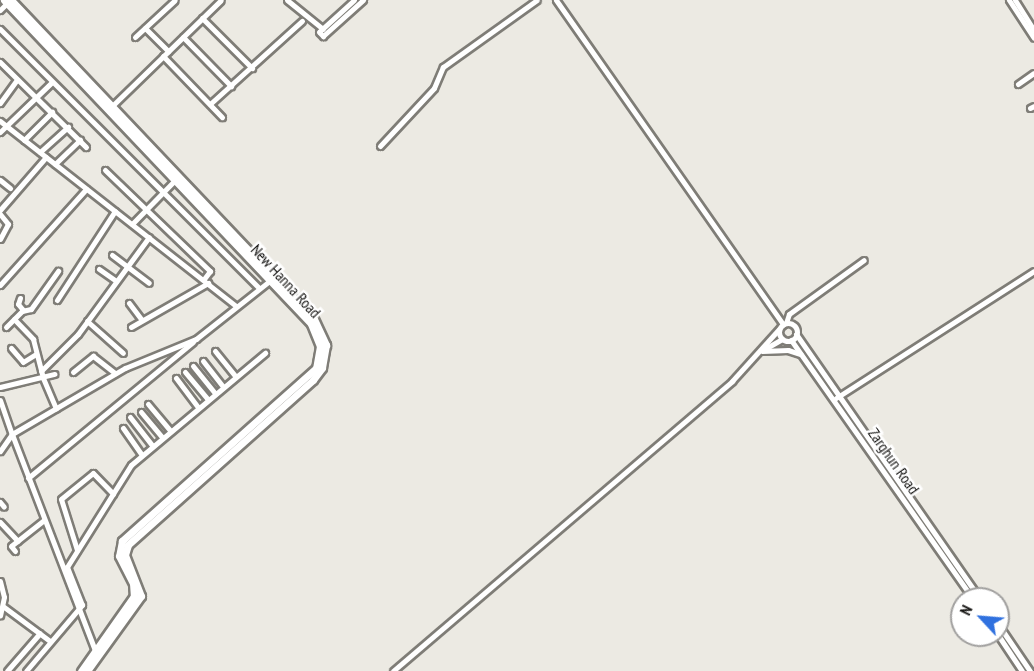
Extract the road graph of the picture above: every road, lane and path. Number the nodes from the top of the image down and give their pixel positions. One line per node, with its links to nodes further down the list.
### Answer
1 (175, 0): 14 (street)
2 (221, 0): 12 (street)
3 (287, 0): 16 (street)
4 (354, 0): 16 (street)
5 (363, 0): 16 (street)
6 (537, 0): 42 (street)
7 (556, 0): 79 (street)
8 (1009, 0): 20 (street)
9 (1015, 0): 17 (street)
10 (7, 1): 11 (street); 33 (main road, New Hanna Road); 49 (main road, New Hanna Road)
11 (0, 10)
12 (202, 18): 19 (street); 23 (street)
13 (302, 21): 23 (street)
14 (145, 28): 18 (street); 21 (street)
15 (0, 29): 27 (street)
16 (323, 29)
17 (1034, 30)
18 (135, 37)
19 (183, 37): 21 (street); 29 (street)
20 (1034, 38)
21 (165, 53): 32 (street); 33 (street)
22 (2, 64): 24 (street); 26 (street)
23 (252, 68): 29 (street)
24 (0, 73)
25 (1034, 73): 28 (street)
26 (17, 80): 30 (street); 31 (street)
27 (52, 82): 30 (street); 52 (street)
28 (1018, 84)
29 (231, 86): 32 (street)
30 (36, 97): 34 (street); 37 (street)
31 (0, 103)
32 (210, 104): 35 (street)
33 (111, 107): 49 (main road, New Hanna Road)
34 (52, 112): 38 (street); 40 (street)
35 (222, 117)
36 (0, 121): 37 (street)
37 (6, 126): 39 (street); 40 (street)
38 (68, 127): 41 (street); 44 (street)
39 (0, 132)
40 (24, 140): 44 (street)
41 (80, 140): 43 (street); 46 (street)
42 (380, 146)
43 (86, 147)
44 (40, 152): 45 (street)
45 (46, 157): 46 (street); 55 (street)
46 (55, 164): 51 (street)
47 (105, 170): 53 (street)
48 (0, 180): 50 (street)
49 (175, 180): 52 (street); 65 (main road, New Hanna Road)
50 (10, 188)
51 (86, 189): 54 (street); 69 (street)
52 (163, 192): 53 (street); 70 (street)
53 (148, 208): 56 (street); 67 (street)
54 (115, 211): 56 (street); 71 (street)
55 (0, 212): 58 (street)
56 (132, 225): 57 (street)
57 (149, 237): 61 (street); 67 (street)
58 (0, 239)
59 (112, 255): 61 (street)
60 (864, 260): 79 (street)
61 (127, 266): 66 (street); 68 (street)
62 (99, 269): 66 (street)
63 (58, 271): 71 (street)
64 (1034, 271): 105 (street)
65 (271, 279): 70 (street); 138 (main road, New Hanna Road)
66 (116, 281): 78 (street)
67 (206, 281): 74 (street); 77 (street)
68 (149, 283)
69 (0, 285)
70 (259, 288): 74 (street)
71 (45, 290): 75 (street)
72 (20, 298): 75 (street)
73 (129, 303): 77 (street)
74 (236, 306): 83 (street)
75 (23, 310): 76 (street)
76 (14, 319): 80 (street); 91 (street)
77 (142, 320): 81 (street)
78 (87, 321): 89 (street); 99 (street)
79 (783, 325): 82 (street); 84 (street); 88 (street)
80 (6, 327)
81 (131, 327)
82 (796, 334): 85 (street); 105 (street)
83 (196, 339): 98 (street); 120 (street)
84 (782, 339): 85 (street); 88 (street)
85 (791, 340): 92 (street, Zarghun Road)
86 (11, 348): 91 (street)
87 (214, 351): 100 (street)
88 (760, 352): 92 (street); 143 (street)
89 (123, 353)
90 (265, 353): 100 (street)
91 (36, 354): 99 (street)
92 (801, 355): 105 (street, Zarghun Road)
93 (202, 361): 103 (street)
94 (193, 366): 104 (street)
95 (73, 372): 98 (street)
96 (185, 372): 106 (street)
97 (54, 374): 99 (street)
98 (116, 374): 110 (street)
99 (42, 375): 102 (street); 110 (street)
100 (235, 376): 103 (street)
101 (176, 378): 109 (street)
102 (0, 387)
103 (223, 387): 104 (street)
104 (215, 393): 106 (street)
105 (836, 398): 128 (street, Zarghun Road); 129 (street)
106 (208, 399): 109 (street)
107 (0, 400): 115 (street)
108 (148, 404): 114 (street)
109 (198, 407): 114 (street)
110 (56, 408): 115 (street)
111 (141, 412): 116 (street)
112 (130, 417): 117 (street)
113 (123, 428): 119 (street)
114 (170, 430): 116 (street)
115 (12, 434): 118 (street); 120 (street)
116 (162, 437): 117 (street)
117 (152, 445): 119 (street)
118 (0, 451)
119 (141, 454): 121 (street)
120 (28, 478): 122 (street)
121 (113, 494): 125 (street); 125 (street)
122 (44, 520): 124 (street); 132 (street)
123 (0, 522): 124 (street)
124 (18, 541): 126 (street)
125 (77, 550): 132 (street)
126 (15, 551)
127 (0, 581): 130 (street)
128 (965, 587)
129 (971, 587)
130 (2, 596): 131 (street)
131 (3, 607): 133 (street); 134 (street)
132 (77, 608): 135 (street); 138 (street)
133 (0, 616)
134 (40, 633): 135 (street); 139 (street)
135 (50, 640): 140 (street)
136 (1010, 642): 145 (street)
137 (1006, 647): 144 (street)
138 (97, 654): 141 (main road, New Hanna Road); 142 (main road, New Hanna Road)
139 (7, 671)
140 (26, 671)
141 (81, 671)
142 (87, 671)
143 (393, 671)
144 (1022, 671)
145 (1030, 671)

